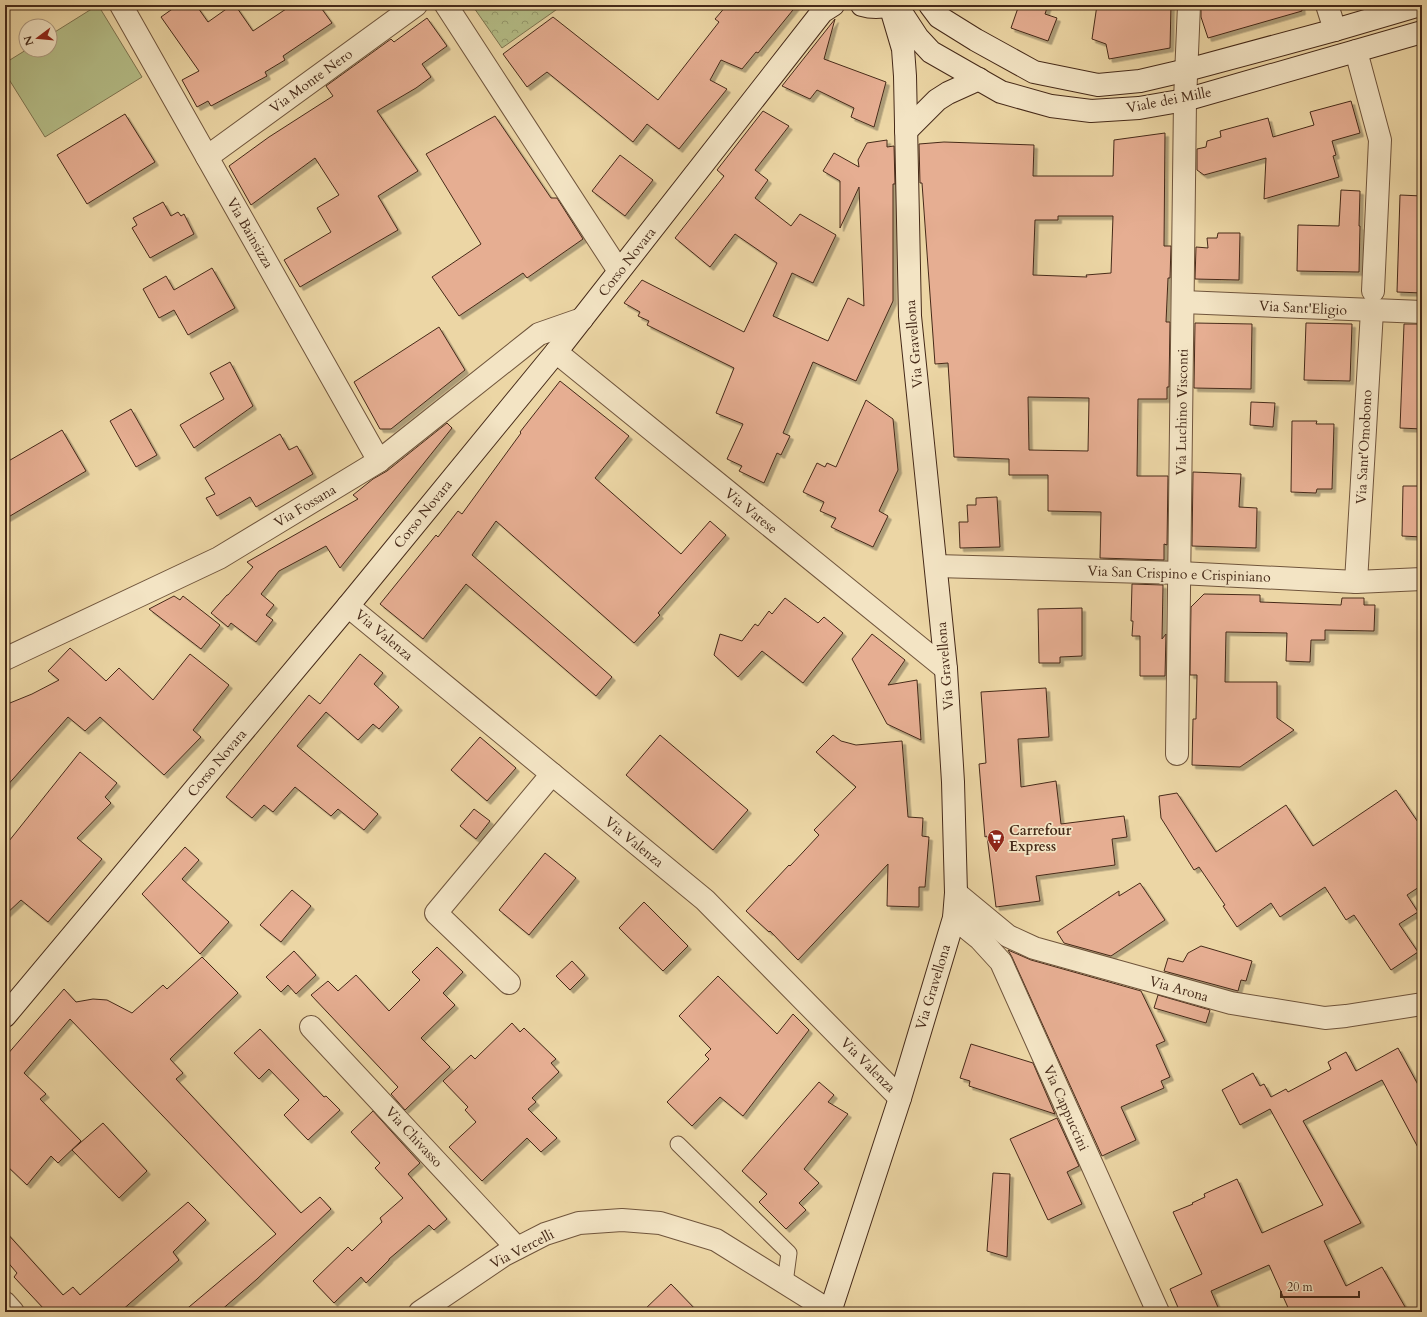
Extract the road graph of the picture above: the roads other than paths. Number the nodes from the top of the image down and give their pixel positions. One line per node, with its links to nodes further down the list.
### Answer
1 (121, 5): 19 (street, Via Bainsizza)
2 (416, 5): 19 (street, Via Monte Nero)
3 (446, 5): 20 (street)
4 (833, 5): 20 (street, Corso Novara)
5 (862, 5): 6 (street)
6 (890, 5): 18 (street, Via Gravellona)
7 (897, 5): 16 (street, Viale dei Mille)
8 (930, 5): 15 (street, Viale dei Mille)
9 (1189, 5): 15 (street, Via Luchino Visconti)
10 (1327, 5): 12 (street)
11 (1420, 5): 12 (street, Viale dei Mille)
12 (1334, 30): 15 (street, Viale dei Mille)
13 (1422, 32): 14 (street, Viale dei Mille)
14 (1356, 51): 17 (street, Viale dei Mille); 21 (street, Via Sant'Omobono)
15 (1187, 70): 17 (street, Via Luchino Visconti)
16 (979, 79): 17 (street, Viale dei Mille); 18 (street)
17 (1185, 100): 22 (street, Via Luchino Visconti)
18 (906, 131): 27 (street, Via Gravellona)
19 (207, 157): 26 (street, Via Bainsizza)
20 (619, 271): 24 (street, Corso Novara)
21 (1372, 301): 22 (street, Via Sant'Eligio); 23 (street, Via Sant'Eligio); 30 (street, Via Sant'Omobono)
22 (1183, 302): 28 (street, Via Luchino Visconti)
23 (1422, 312)
24 (582, 319): 25 (street, Corso Novara); 26 (street, Via Fossana)
25 (556, 352): 31 (street, Corso Novara); 33 (street, Via Varese)
26 (379, 461): 32 (street, Via Fossana)
27 (936, 566): 28 (street, Via San Crispino e Crispiniano); 33 (street, Via Gravellona)
28 (1180, 573): 30 (street, Via San Crispino e Crispiniano); 34 (street, Via Luchino Visconti)
29 (1422, 579): 30 (street, Via San Crispino e Crispiniano)
30 (1356, 582)
31 (348, 606): 35 (street, Via Valenza); 40 (street, Corso Novara)
32 (5, 659)
33 (946, 669): 36 (street, Via Gravellona)
34 (1177, 754)
35 (552, 774): 38 (street); 42 (street, Via Valenza)
36 (956, 893): 37 (street, Via Gravellona); 39 (street, Via Arona)
37 (954, 918): 42 (street, Via Gravellona); 50 (street, Via Cappuccini)
38 (509, 983)
39 (1422, 1004)
40 (5, 1016)
41 (311, 1027): 44 (street, Via Chivasso)
42 (900, 1098): 47 (street, Via Gravellona)
43 (678, 1144): 45 (lane)
44 (517, 1248): 45 (street, Via Vercelli); 49 (street, Via Vercelli)
45 (785, 1283): 47 (street, Via Vercelli)
46 (5, 1303): 48 (street)
47 (830, 1311)
48 (13, 1312)
49 (420, 1312)
50 (1158, 1312)

